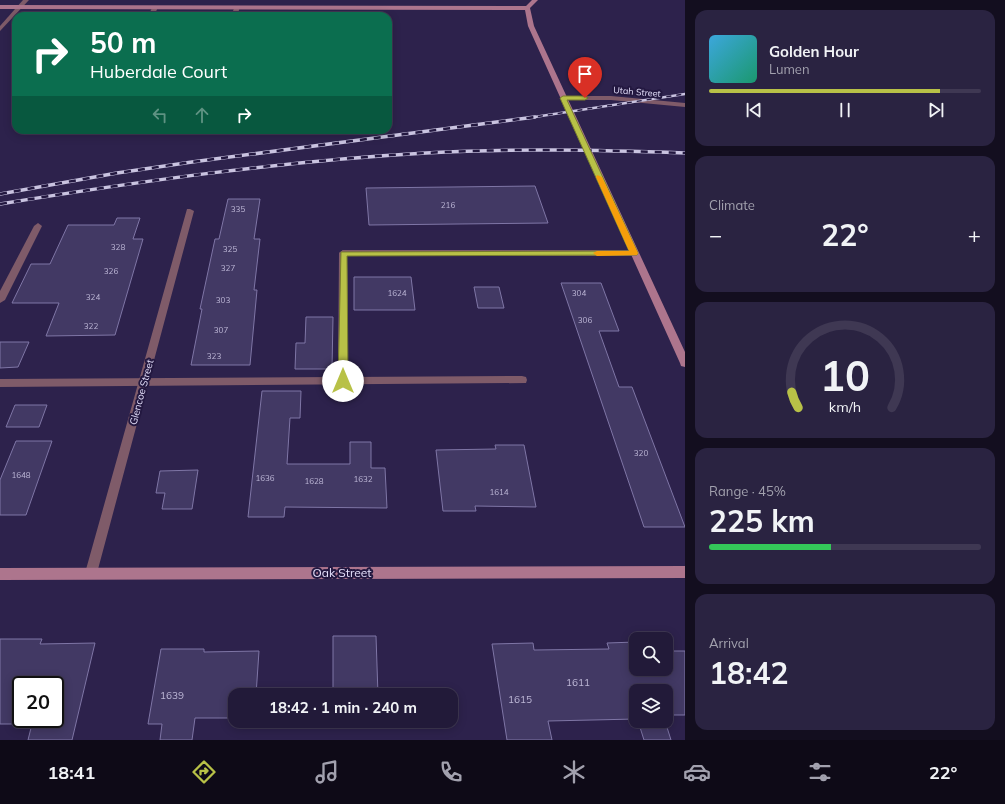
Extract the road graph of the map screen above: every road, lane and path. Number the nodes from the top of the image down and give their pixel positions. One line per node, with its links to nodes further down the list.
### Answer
1 (26, 0): 4 (street)
2 (535, 0): 7 (street)
3 (0, 7): 4 (street)
4 (19, 7): 5 (street); 8 (street)
5 (155, 7): 6 (street); 9 (street)
6 (237, 8): 7 (street); 10 (street)
7 (527, 8): 13 (street)
8 (15, 12)
9 (153, 12)
10 (236, 12)
11 (12, 15): 12 (street)
12 (0, 29)
13 (563, 98): 14 (street, Utah Street); 17 (street)
14 (685, 105)
15 (190, 211): 21 (street, Glencoe Street)
16 (38, 226): 18 (street)
17 (634, 253): 19 (street); 22 (street)
18 (0, 300)
19 (685, 362)
20 (522, 380): 22 (street)
21 (144, 381): 22 (street); 23 (street); 25 (street, Glencoe Street)
22 (343, 381)
23 (0, 383)
24 (685, 572): 25 (street, Oak Street)
25 (91, 573): 26 (street, Oak Street)
26 (0, 574)

